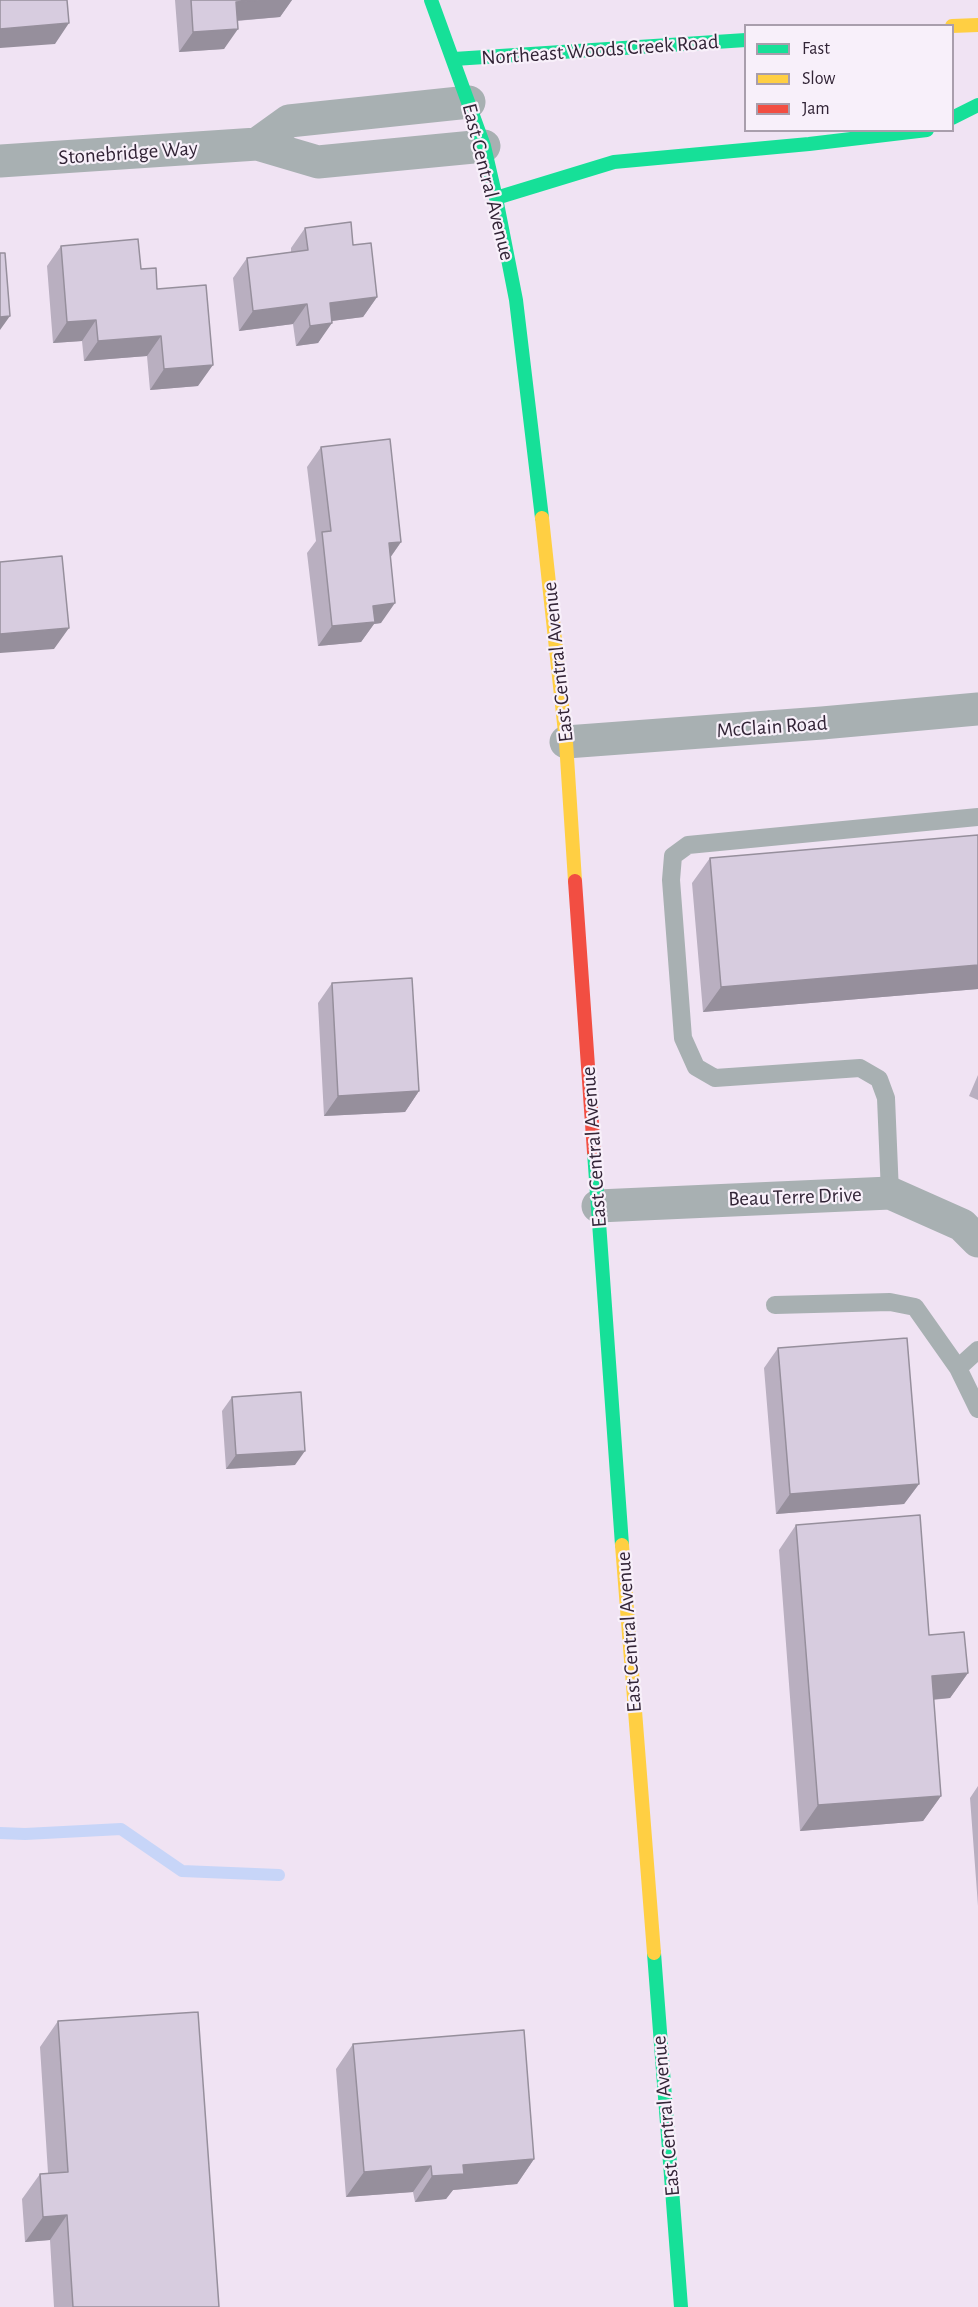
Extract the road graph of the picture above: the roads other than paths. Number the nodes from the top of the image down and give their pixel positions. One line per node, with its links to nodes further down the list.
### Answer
1 (431, 0): 5 (main road, East Central Avenue)
2 (978, 25): 3 (main road)
3 (954, 26)
4 (744, 40): 5 (main road, Northeast Woods Creek Road)
5 (454, 59): 6 (main road, East Central Avenue)
6 (470, 102): 10 (street); 11 (main road, East Central Avenue)
7 (978, 105): 8 (main road)
8 (954, 117)
9 (910, 132): 13 (main road)
10 (257, 144): 11 (street, Stonebridge Way); 12 (street, Stonebridge Way)
11 (484, 146): 13 (main road, East Central Avenue)
12 (0, 161)
13 (496, 198): 15 (main road, East Central Avenue)
14 (978, 709): 15 (street, McClain Road)
15 (566, 742): 18 (main road, East Central Avenue)
16 (978, 817): 17 (lane)
17 (890, 1193): 18 (street, Beau Terre Drive); 19 (street, Beau Terre Drive)
18 (598, 1206): 24 (main road, East Central Avenue)
19 (978, 1241)
20 (775, 1305): 22 (lane)
21 (978, 1350): 22 (lane)
22 (958, 1368): 23 (lane)
23 (978, 1409)
24 (681, 2307)

